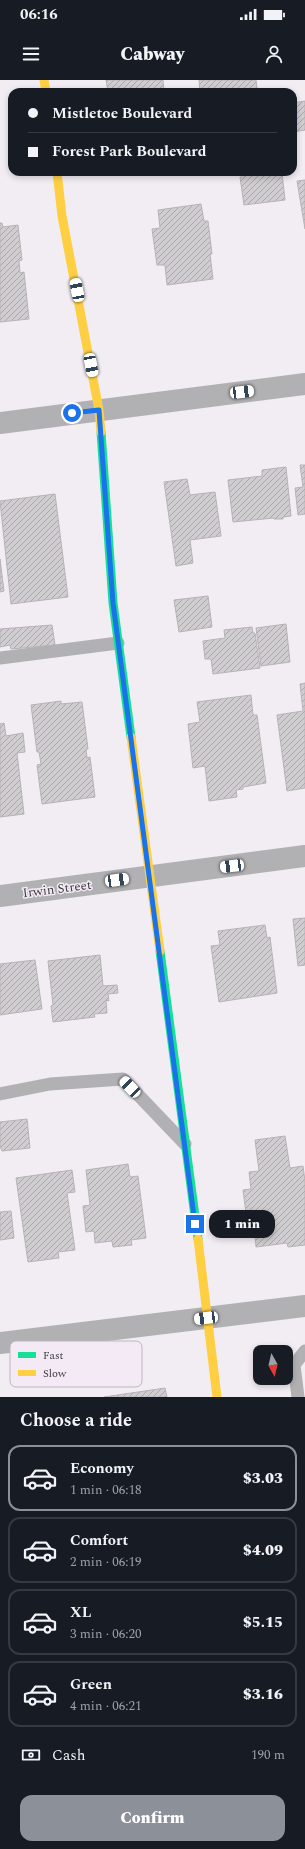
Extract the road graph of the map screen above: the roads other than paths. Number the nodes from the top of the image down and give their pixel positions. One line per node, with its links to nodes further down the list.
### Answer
1 (57, 176): 3 (main road)
2 (305, 384): 3 (street)
3 (99, 410): 4 (street); 5 (main road)
4 (0, 423)
5 (118, 643): 6 (lane); 8 (main road)
6 (0, 658)
7 (305, 856): 8 (street, Irwin Street)
8 (149, 876): 9 (street, Irwin Street); 11 (main road)
9 (0, 896)
10 (0, 1094): 11 (lane)
11 (186, 1145): 13 (main road)
12 (305, 1306): 13 (street)
13 (206, 1318): 14 (street); 18 (main road)
14 (24, 1341)
15 (10, 1343): 16 (street)
16 (0, 1344)
17 (305, 1351): 19 (lane)
18 (217, 1397)
19 (298, 1397)

